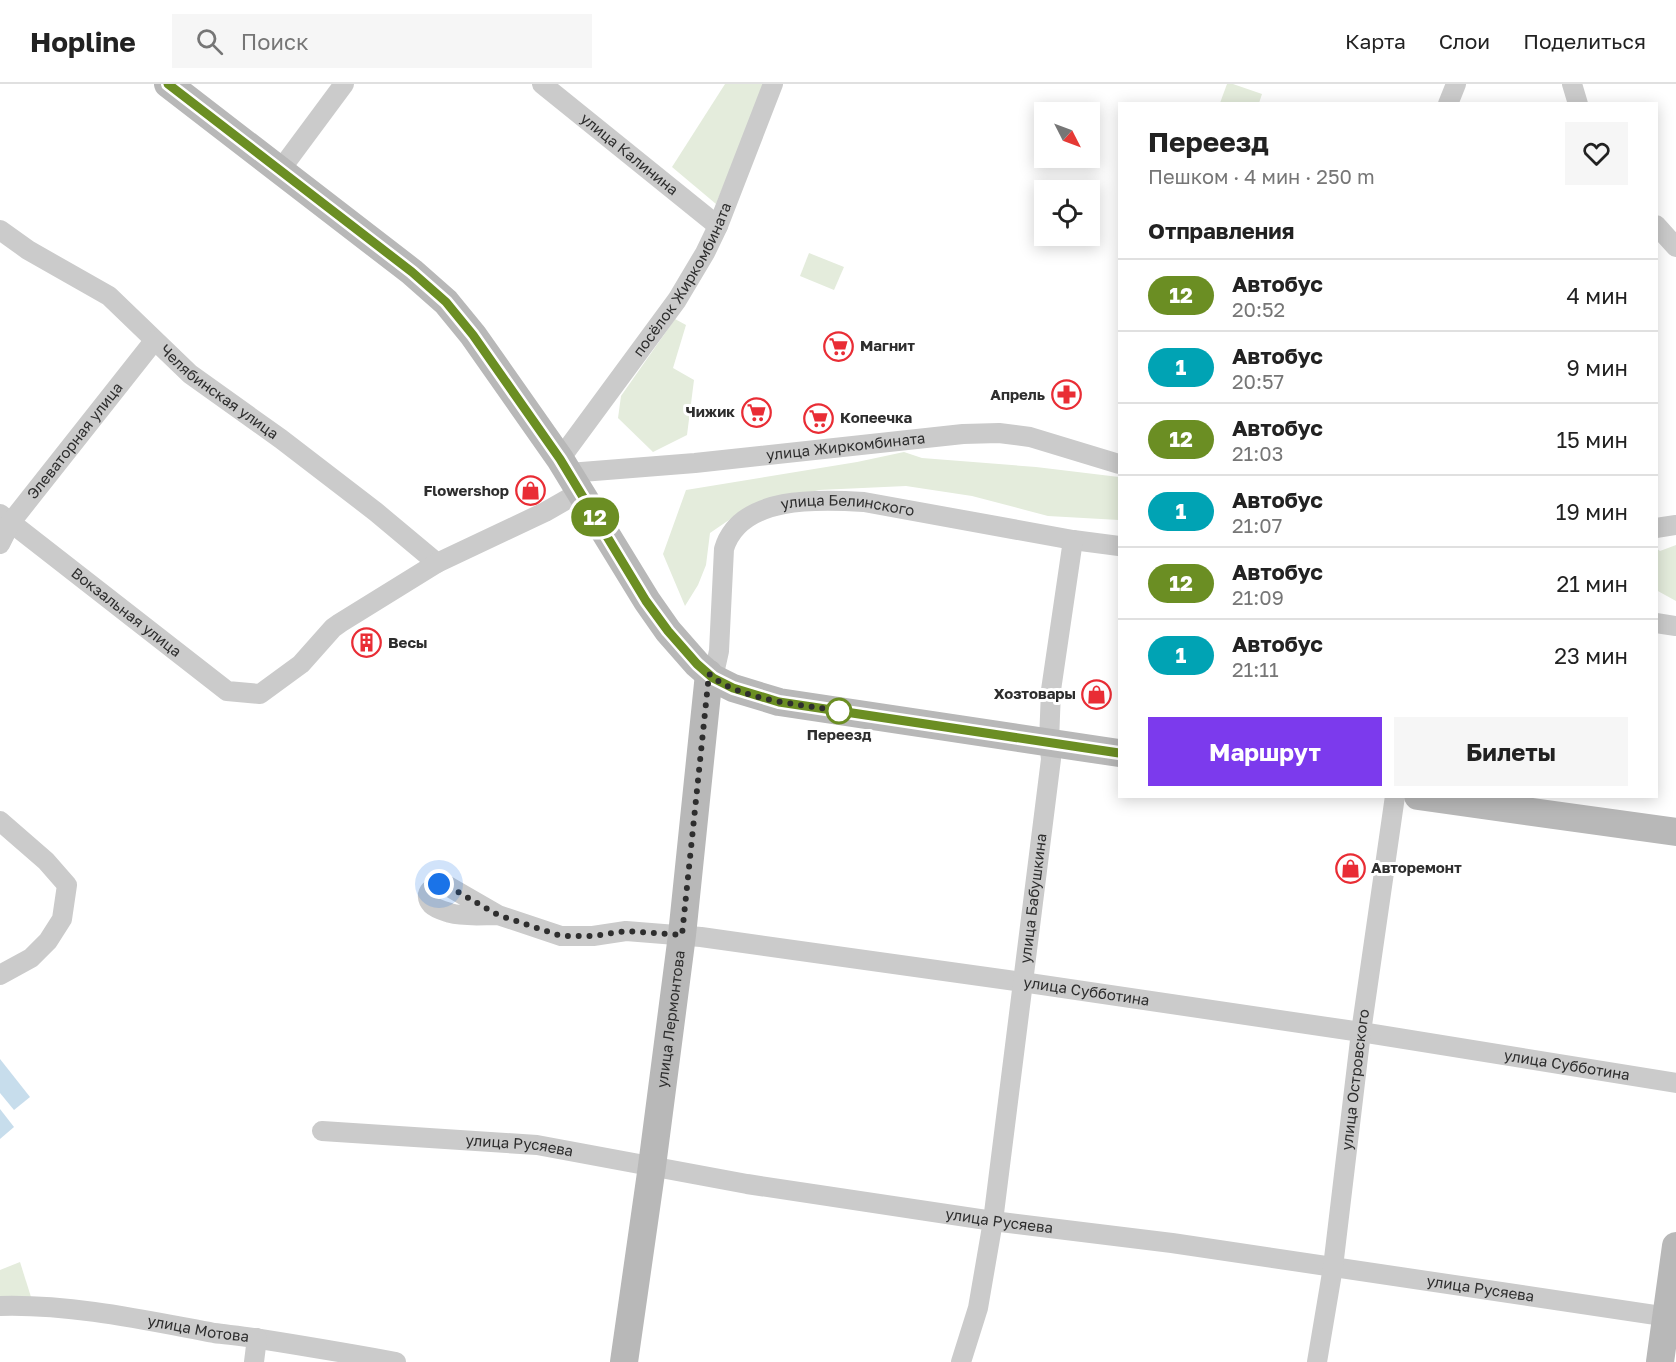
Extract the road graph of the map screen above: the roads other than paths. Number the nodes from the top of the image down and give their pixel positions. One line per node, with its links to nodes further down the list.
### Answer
1 (168, 84): 9 (street)
2 (345, 84): 9 (street)
3 (542, 84): 10 (street, улица Калинина)
4 (773, 84): 10 (street, посёлок Жиркомбината)
5 (1456, 84): 7 (street)
6 (1572, 84): 8 (street)
7 (1449, 102)
8 (1577, 102)
9 (281, 170): 16 (street)
10 (718, 226): 16 (street, посёлок Жиркомбината)
11 (1658, 227): 13 (street)
12 (0, 230): 14 (street, Челябинская улица)
13 (1676, 247)
14 (154, 341): 17 (street, Элеваторная улица); 23 (street, Челябинская улица)
15 (1118, 465): 16 (street, улица Жиркомбината)
16 (570, 475): 23 (street); 26 (street)
17 (5, 518): 21 (street, Элеваторная улица); 23 (street, Вокзальная улица)
18 (1676, 525): 19 (street)
19 (1658, 528)
20 (1073, 540): 22 (street, улица Белинского); 26 (street, улица Белинского); 27 (street, улица Бабушкина)
21 (0, 544)
22 (1118, 546)
23 (436, 562)
24 (1658, 623): 25 (street)
25 (1676, 626)
26 (711, 676): 27 (street); 34 (street, улица Лермонтова)
27 (1049, 742): 28 (street); 36 (street, улица Бабушкина)
28 (1118, 753)
29 (1395, 798): 37 (street, улица Островского)
30 (1432, 798): 32 (street)
31 (0, 821): 35 (street)
32 (1676, 832)
33 (498, 915): 34 (street, улица Субботина)
34 (682, 935): 36 (street, улица Субботина); 40 (street, улица Лермонтова)
35 (0, 975)
36 (1022, 982): 37 (street, улица Субботина); 41 (street, улица Бабушкина)
37 (1361, 1032): 38 (street, улица Субботина); 43 (street, улица Островского)
38 (1676, 1083)
39 (322, 1131): 40 (street, улица Русяева)
40 (652, 1166): 41 (street, улица Русяева); 49 (street, улица Лермонтова)
41 (993, 1221): 43 (street, улица Русяева); 50 (street, улица Бабушкина)
42 (1676, 1246): 45 (street)
43 (1333, 1267): 45 (street, улица Русяева); 51 (street, улица Островского)
44 (0, 1306): 46 (street, улица Мотова)
45 (1671, 1318): 52 (street)
46 (257, 1338): 47 (street); 48 (street, улица Мотова)
47 (254, 1362)
48 (396, 1362)
49 (624, 1362)
50 (961, 1362)
51 (1317, 1362)
52 (1660, 1362)

